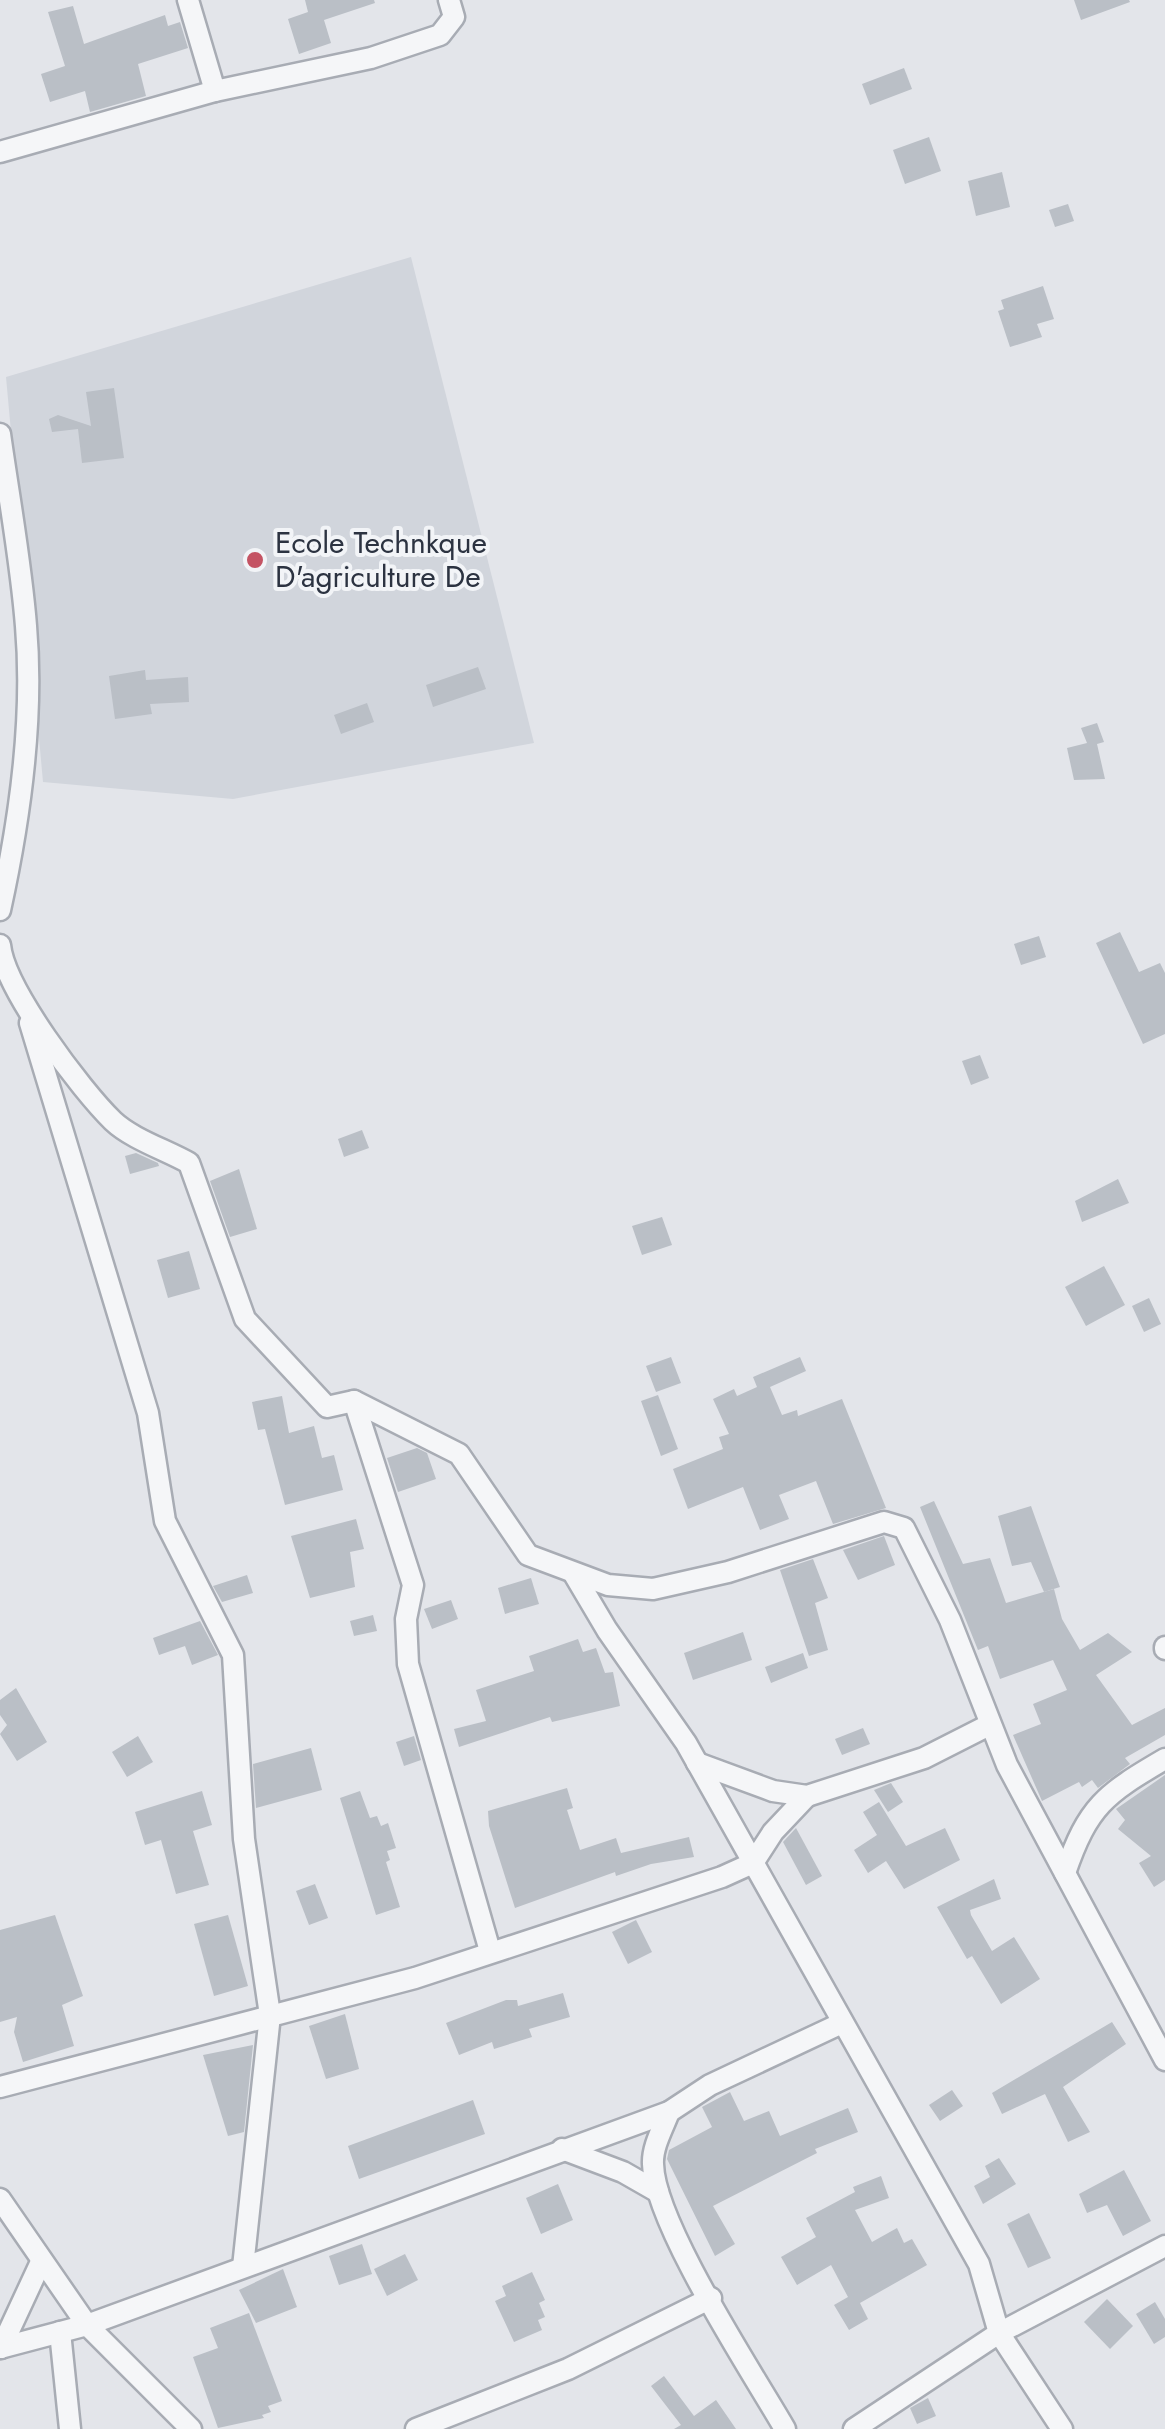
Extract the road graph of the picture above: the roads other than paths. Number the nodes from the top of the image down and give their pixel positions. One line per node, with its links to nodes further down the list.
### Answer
1 (188, 0): 3 (street)
2 (449, 0): 3 (street)
3 (215, 91): 4 (street)
4 (0, 152)
5 (0, 434): 6 (street)
6 (0, 910)
7 (0, 945): 8 (street)
8 (26, 1012): 9 (street); 18 (street)
9 (354, 1401): 10 (street); 17 (street)
10 (576, 1576): 11 (street); 13 (street)
11 (989, 1725): 14 (street); 16 (street)
12 (1165, 1759): 16 (street)
13 (697, 1764): 14 (street); 15 (street)
14 (807, 1796): 15 (street)
15 (753, 1863): 17 (street); 19 (street)
16 (1065, 1873): 20 (street)
17 (490, 1951): 18 (street)
18 (270, 2015): 21 (street); 28 (street)
19 (842, 2023): 22 (street); 32 (street)
20 (1165, 2060)
21 (0, 2087)
22 (669, 2112): 23 (street); 24 (street)
23 (562, 2149): 24 (street); 28 (street)
24 (658, 2192): 29 (street)
25 (0, 2199): 27 (street)
26 (1165, 2246): 32 (street)
27 (41, 2262): 30 (street); 33 (street)
28 (243, 2267): 30 (street)
29 (711, 2298): 36 (street); 37 (street)
30 (88, 2325): 31 (street); 35 (street)
31 (60, 2332): 33 (street); 34 (street)
32 (999, 2333): 38 (street); 39 (street)
33 (0, 2348)
34 (70, 2429)
35 (191, 2429)
36 (416, 2429)
37 (785, 2429)
38 (854, 2429)
39 (1062, 2429)

